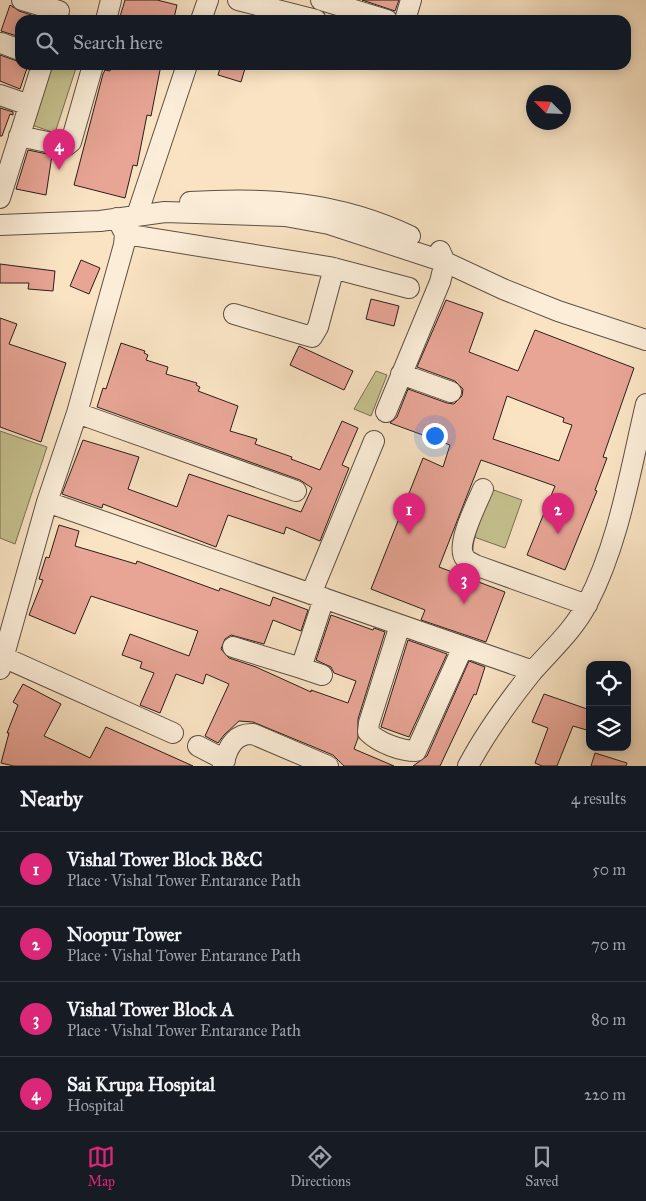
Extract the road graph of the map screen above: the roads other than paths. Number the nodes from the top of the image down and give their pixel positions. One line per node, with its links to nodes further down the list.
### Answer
1 (22, 0): 7 (street)
2 (111, 0): 8 (street)
3 (208, 0): 9 (street)
4 (238, 0): 10 (street)
5 (322, 0): 11 (street); 12 (street)
6 (411, 0): 13 (street)
7 (60, 10)
8 (107, 15)
9 (203, 15)
10 (296, 15)
11 (318, 15)
12 (371, 15)
13 (406, 15)
14 (1, 43): 15 (street)
15 (15, 48)
16 (40, 70): 20 (street)
17 (92, 70): 21 (street)
18 (185, 70): 23 (street)
19 (0, 95): 20 (street)
20 (29, 104): 21 (street)
21 (11, 144): 22 (street)
22 (1, 192)
23 (137, 215): 25 (street); 26 (street)
24 (0, 225): 25 (street)
25 (121, 226): 27 (street); 35 (street)
26 (445, 262): 30 (street); 31 (street)
27 (334, 268): 28 (street); 29 (street)
28 (409, 288)
29 (234, 314)
30 (646, 340)
31 (401, 374): 32 (street); 34 (street)
32 (451, 392)
33 (646, 404): 37 (street)
34 (386, 412)
35 (77, 413): 39 (street); 40 (street)
36 (374, 441): 41 (street)
37 (640, 453): 42 (street)
38 (483, 489): 42 (street)
39 (296, 491)
40 (46, 502): 41 (street); 46 (street)
41 (318, 596): 43 (street); 47 (street)
42 (586, 605): 48 (street)
43 (400, 625): 45 (street); 45 (street)
44 (233, 647): 47 (street)
45 (463, 647): 48 (street)
46 (3, 653): 50 (street)
47 (301, 668): 49 (street)
48 (534, 671): 54 (street)
49 (322, 675)
50 (173, 733)
51 (198, 746): 52 (street)
52 (224, 763): 53 (street)
53 (328, 766)
54 (468, 766)

